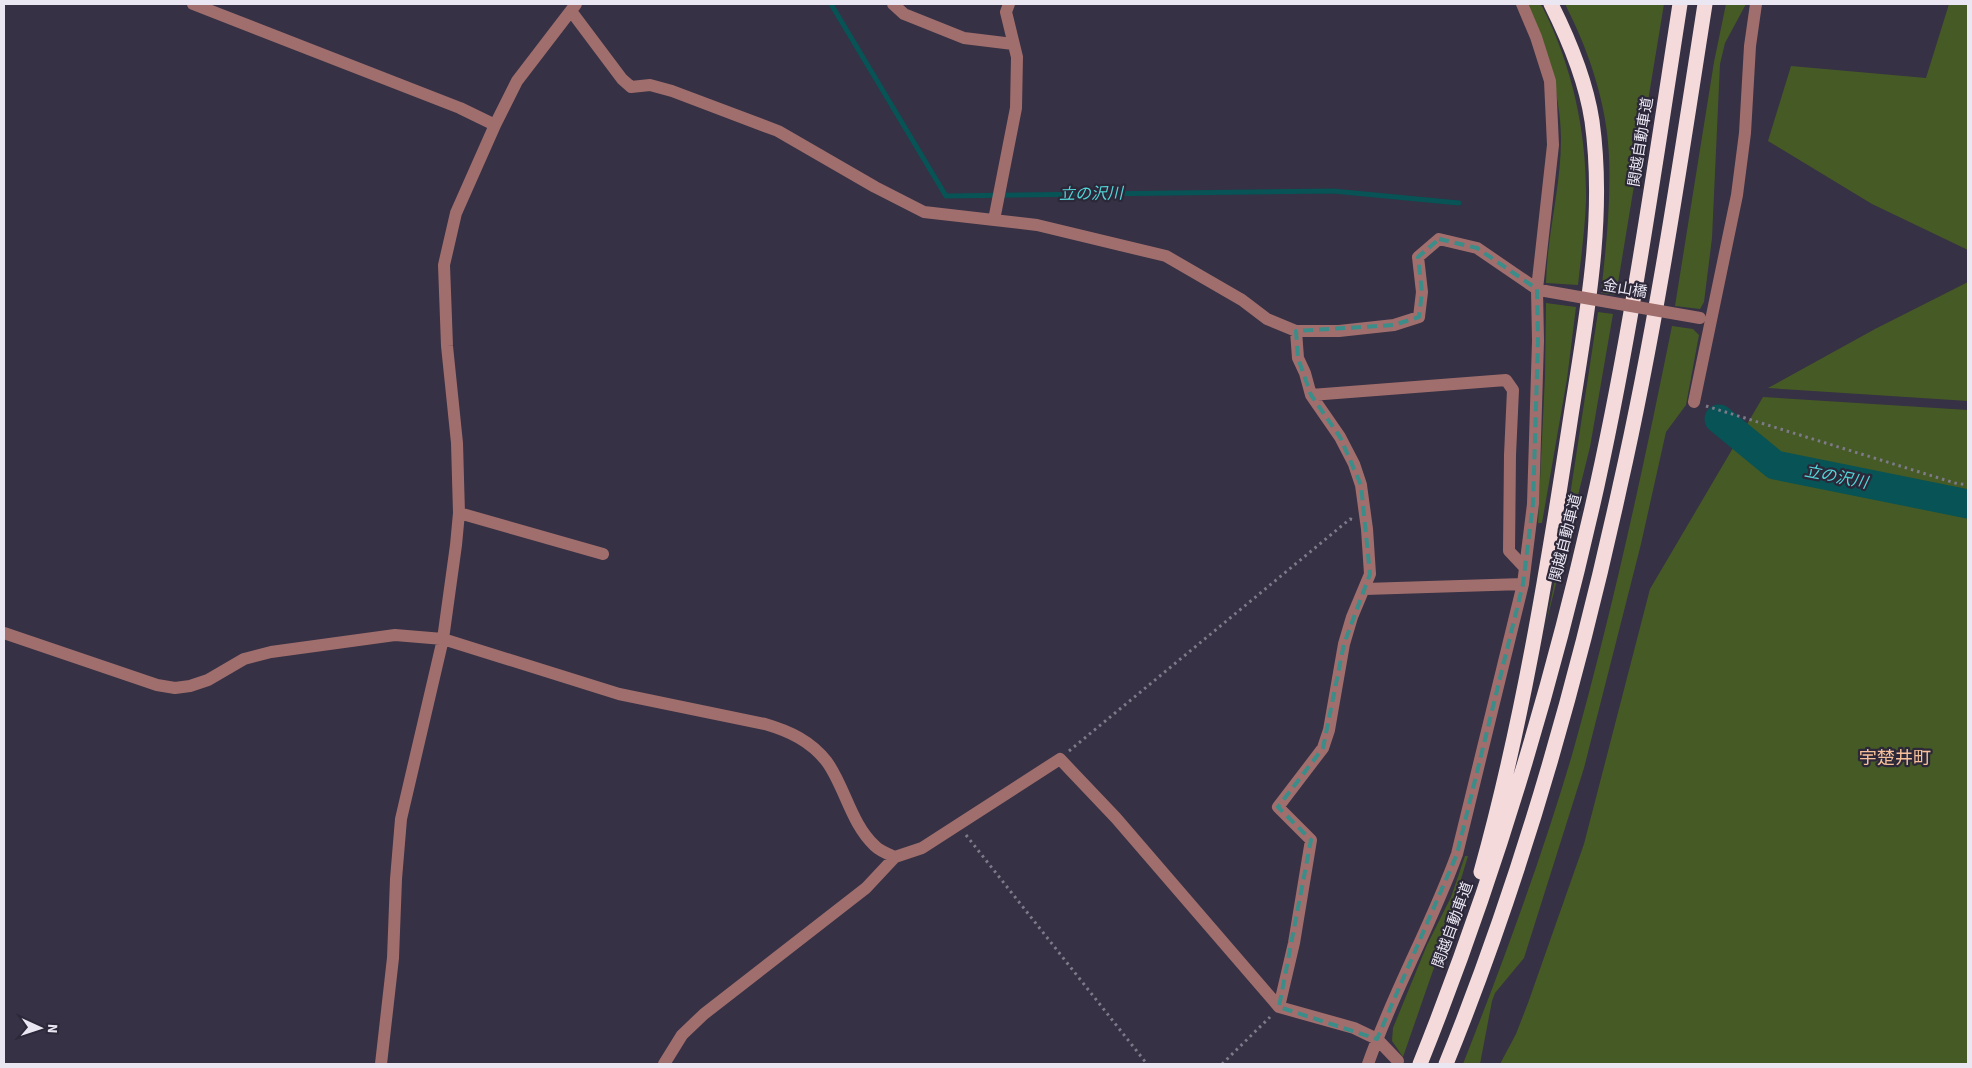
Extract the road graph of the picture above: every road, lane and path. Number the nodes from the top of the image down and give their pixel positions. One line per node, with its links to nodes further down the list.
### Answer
1 (193, 4): 11 (street)
2 (893, 4): 10 (street)
3 (1009, 4): 10 (street)
4 (1522, 4): 13 (street)
5 (1551, 4): 31 (highway)
6 (1680, 4): 31 (highway, 関越自動車道)
7 (1705, 4): 40 (highway)
8 (1756, 4): 14 (street)
9 (574, 7): 11 (street); 12 (street)
10 (1013, 44): 12 (street)
11 (495, 125): 19 (street)
12 (994, 220): 15 (street)
13 (1541, 290): 14 (street, 金山橋, bridge); 15 (street); 22 (street)
14 (1706, 316): 17 (street)
15 (1296, 331): 16 (street)
16 (1311, 395): 20 (street); 22 (street)
17 (1694, 402): 18 (path)
18 (1968, 485)
19 (459, 513): 21 (street); 26 (street)
20 (1366, 524): 24 (street); 27 (path)
21 (603, 554)
22 (1525, 568): 23 (street)
23 (1523, 584): 24 (street); 32 (street)
24 (1365, 589): 30 (street)
25 (4, 634): 26 (street)
26 (442, 639): 29 (street); 34 (street)
27 (1060, 759): 28 (street); 30 (street)
28 (958, 824): 29 (street); 36 (path)
29 (895, 857): 35 (street)
30 (1279, 1007): 32 (street); 37 (path)
31 (1435, 1027): 39 (highway, 関越自動車道)
32 (1377, 1039): 33 (street); 38 (street)
33 (1398, 1061)
34 (381, 1064)
35 (664, 1064)
36 (1146, 1064)
37 (1222, 1064)
38 (1368, 1064)
39 (1420, 1064)
40 (1446, 1064)

